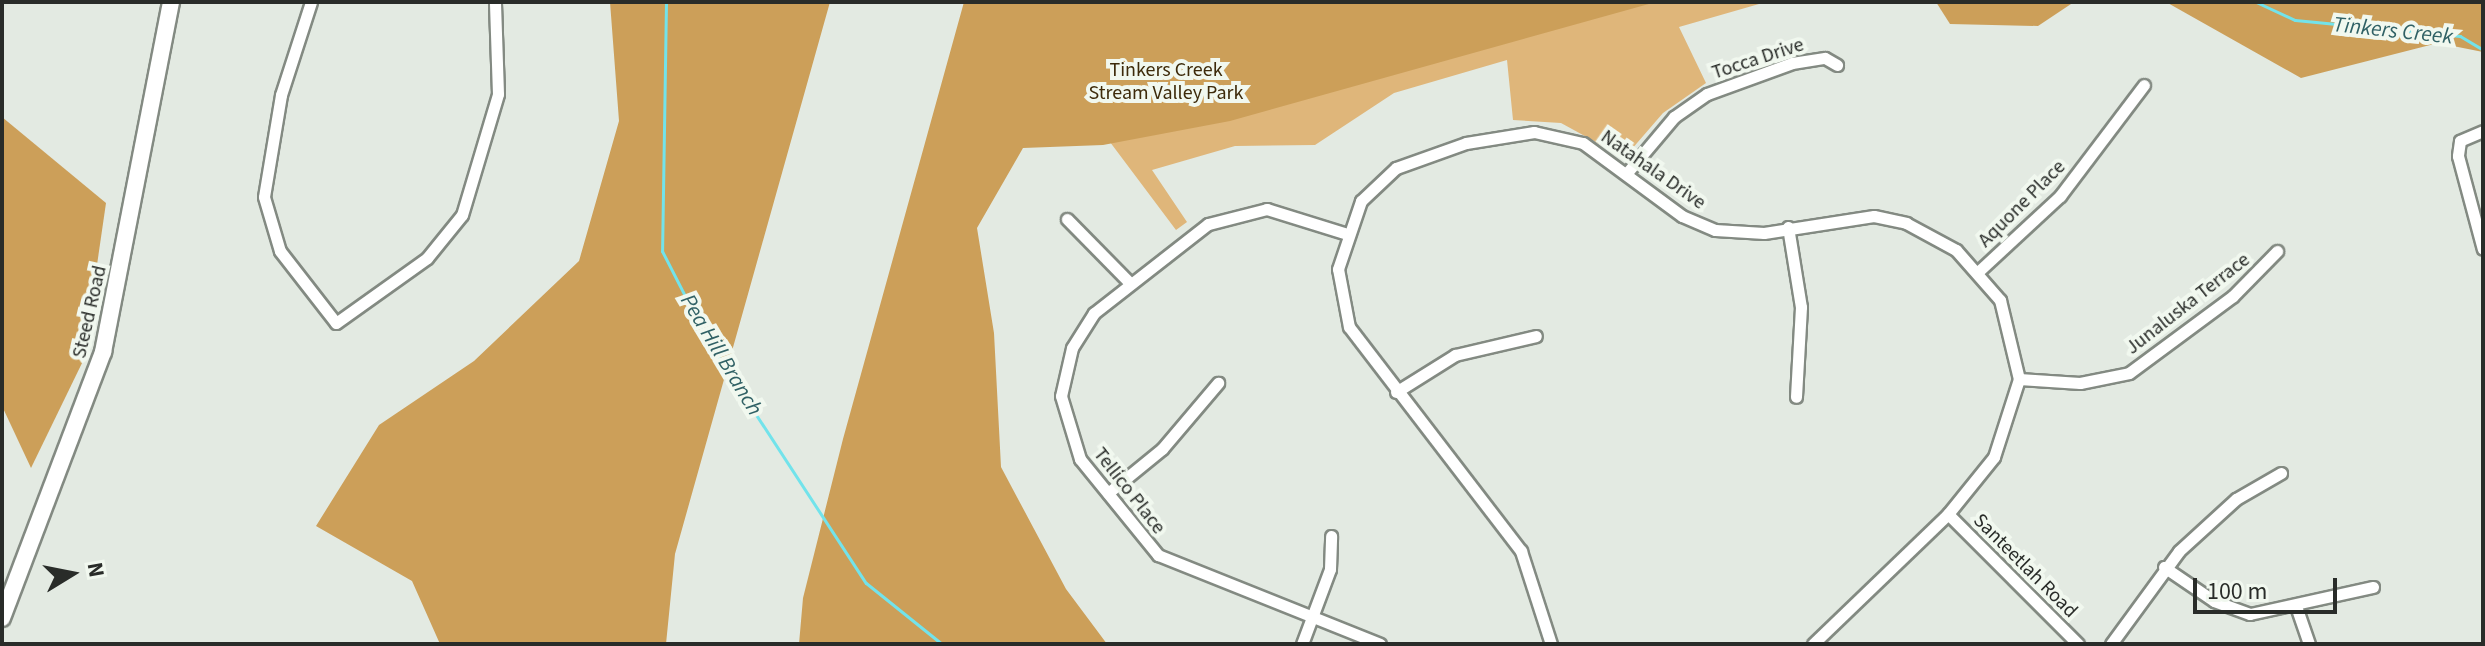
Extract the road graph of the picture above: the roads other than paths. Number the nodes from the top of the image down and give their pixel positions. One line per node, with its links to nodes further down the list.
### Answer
1 (171, 2): 28 (street, Steed Road)
2 (311, 2): 3 (street)
3 (495, 2)
4 (1837, 65): 7 (street, Tocca Drive)
5 (2144, 85): 13 (street, Aquone Place)
6 (2483, 131): 11 (street)
7 (1626, 174): 9 (street, Natahala Drive); 10 (street, Natahala Drive)
8 (1067, 219): 14 (street)
9 (1788, 227): 13 (street, Natahala Drive); 19 (street)
10 (1344, 233): 14 (street, Tellico Place); 18 (street, Natahala Drive)
11 (2483, 249)
12 (2277, 251): 16 (street, Junaluska Terrace)
13 (1980, 270): 16 (street, Natahala Drive)
14 (1130, 283): 21 (street, Tellico Place)
15 (1536, 336): 18 (street)
16 (2019, 379): 22 (street, Natahala Drive)
17 (1218, 383): 21 (street)
18 (1396, 392): 31 (street, Natahala Drive)
19 (1796, 397)
20 (2281, 473): 24 (street)
21 (1108, 493): 27 (street, Tellico Place)
22 (1948, 514): 32 (street, Natahala Drive); 33 (street, Santeetlah Road)
23 (1331, 536): 27 (street)
24 (2164, 567): 26 (street); 34 (street)
25 (2373, 587): 26 (street)
26 (2297, 609): 35 (street)
27 (1315, 612): 29 (street); 30 (street, Tellico Place)
28 (2, 618)
29 (1302, 644)
30 (1380, 644)
31 (1551, 644)
32 (1813, 644)
33 (2078, 644)
34 (2111, 644)
35 (2309, 644)

